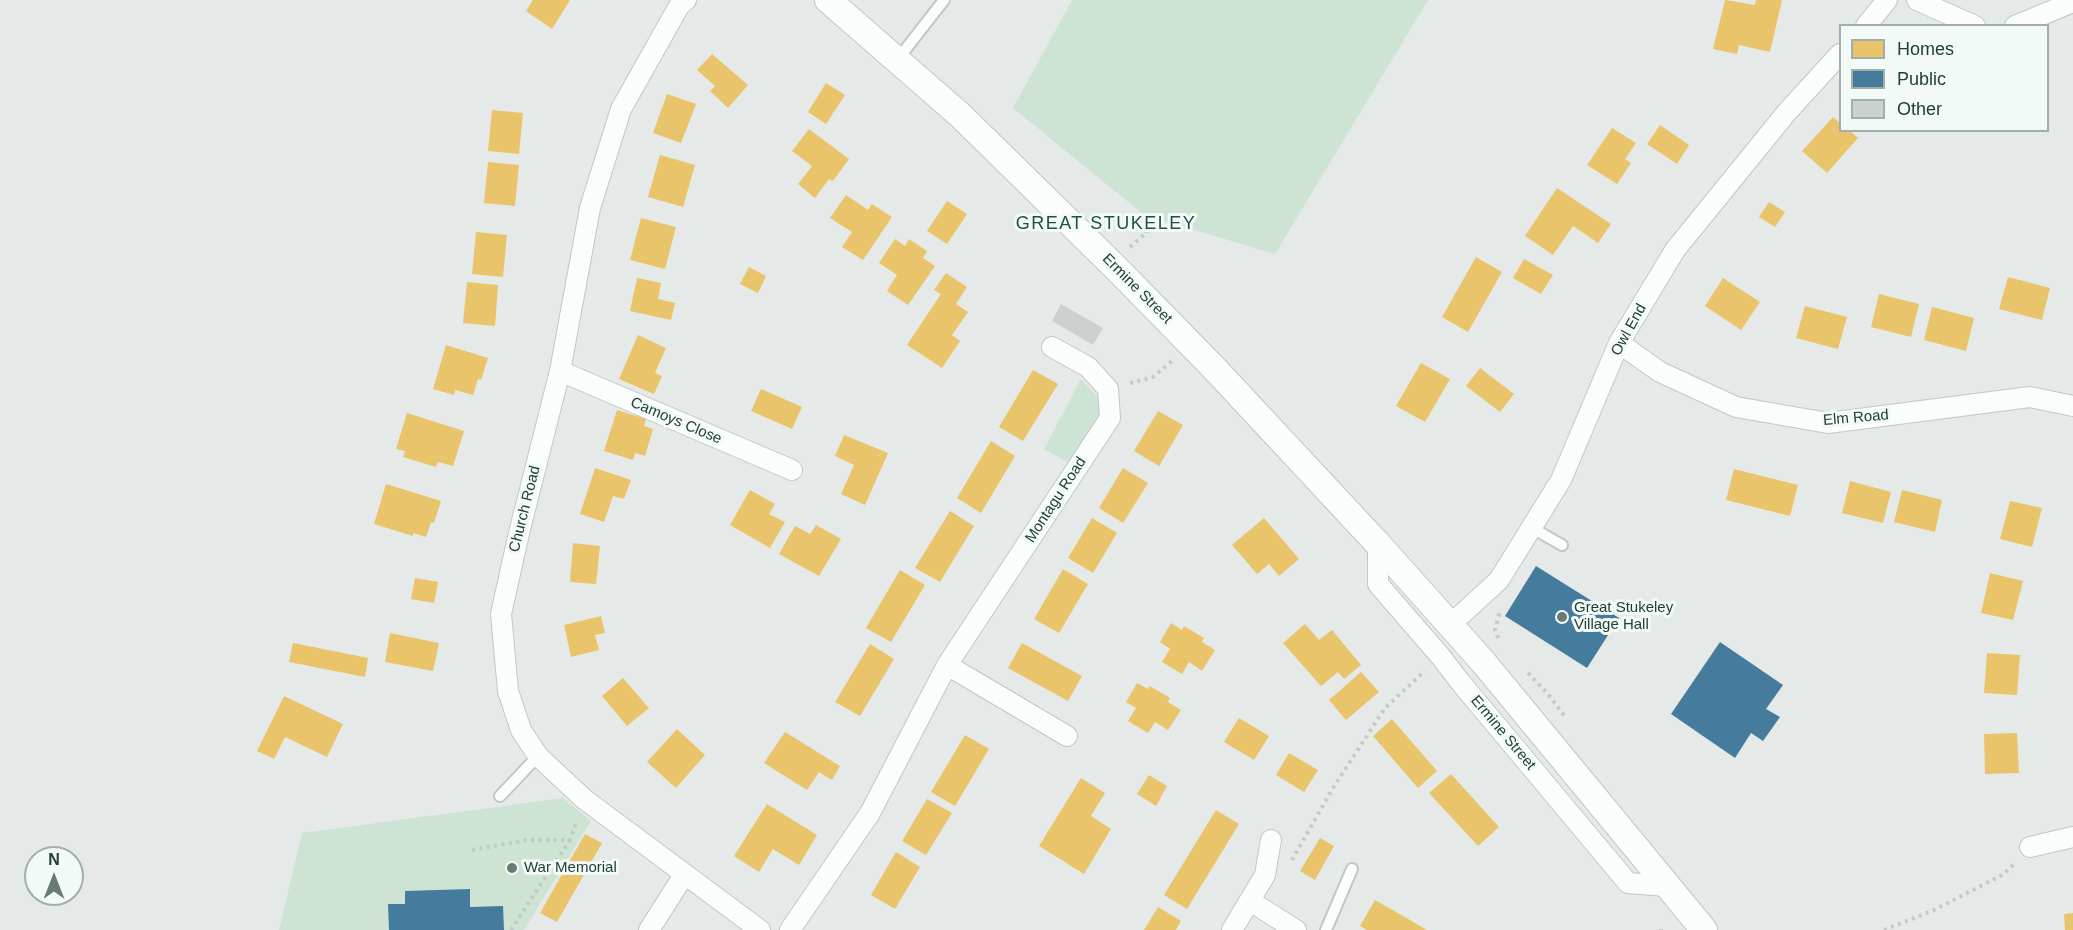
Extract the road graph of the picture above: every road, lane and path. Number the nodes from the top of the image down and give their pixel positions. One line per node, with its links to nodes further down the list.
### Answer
1 (686, 0): 17 (street, Church Road)
2 (828, 0): 11 (street, Ermine Street)
3 (944, 0): 11 (lane)
4 (1887, 0): 7 (street)
5 (1917, 0): 8 (street)
6 (2073, 2): 9 (street)
7 (1868, 24)
8 (1971, 24)
9 (2019, 24)
10 (1839, 55): 14 (street, Owl End)
11 (897, 60): 22 (street, Ermine Street)
12 (1144, 215): 13 (path)
13 (1125, 252)
14 (1619, 343): 19 (street, Elm Road); 21 (street, Owl End)
15 (1052, 347): 18 (street)
16 (1177, 357): 18 (path)
17 (560, 371): 20 (street, Camoys Close); 28 (street, Church Road)
18 (1108, 389): 26 (street, Montagu Road)
19 (2073, 406)
20 (792, 470)
21 (1532, 528): 23 (lane); 24 (street, Owl End)
22 (1378, 544): 24 (street, Ermine Street); 25 (street, Ermine Street)
23 (1562, 545)
24 (1450, 625): 39 (street, Ermine Street)
25 (1442, 657): 37 (path); 39 (street, Ermine Street)
26 (946, 665): 27 (street); 44 (street, Montagu Road)
27 (1067, 735)
28 (538, 756): 29 (lane); 30 (street, Church Road)
29 (500, 796)
30 (584, 799): 32 (path); 38 (street, Church Road)
31 (2073, 837): 34 (street)
32 (570, 840): 35 (path); 41 (path)
33 (1271, 840): 40 (street)
34 (2030, 847): 49 (path)
35 (472, 850)
36 (1352, 869): 47 (lane)
37 (1286, 870)
38 (684, 875): 42 (street); 43 (street, Church Road)
39 (1667, 886): 48 (street, Ermine Street)
40 (1250, 901): 45 (street); 46 (street)
41 (512, 930)
42 (649, 930)
43 (760, 930)
44 (790, 930)
45 (1232, 930)
46 (1296, 930)
47 (1326, 930)
48 (1704, 930)
49 (1884, 930)

